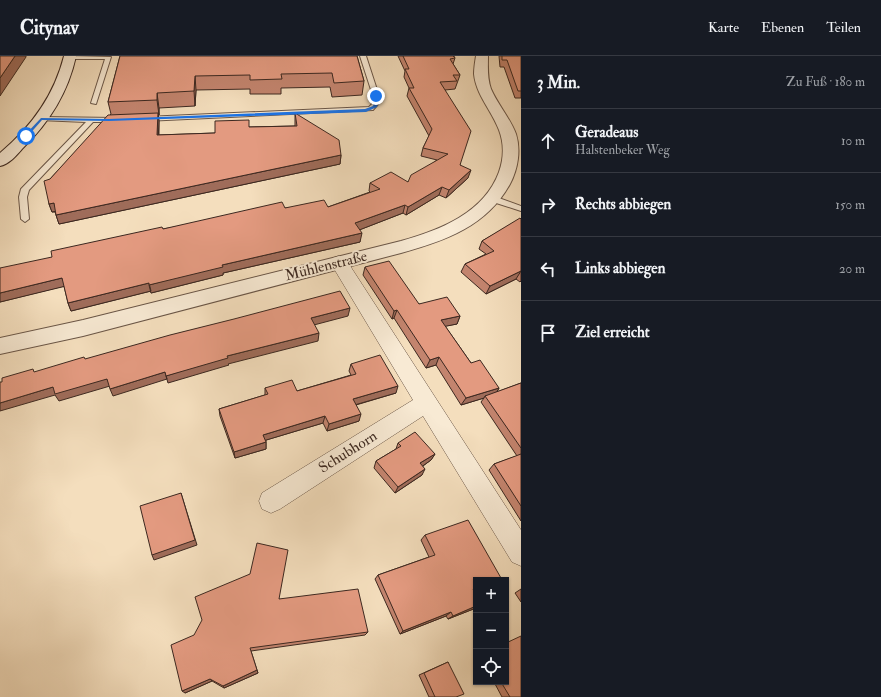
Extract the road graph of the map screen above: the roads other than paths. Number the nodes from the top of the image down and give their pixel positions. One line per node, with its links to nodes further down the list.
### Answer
1 (70, 56): 4 (lane); 5 (street)
2 (363, 56): 8 (lane)
3 (482, 56): 10 (street, Mühlenstraße)
4 (94, 103)
5 (41, 119): 6 (lane); 9 (street)
6 (92, 119): 7 (lane); 12 (lane)
7 (124, 119)
8 (140, 119)
9 (0, 161)
10 (493, 199): 11 (lane); 13 (street, Mühlenstraße)
11 (521, 209)
12 (25, 219)
13 (339, 262): 14 (street, Mühlenstraße); 15 (street)
14 (0, 346)
15 (426, 403): 16 (street, Schubhorn); 17 (street)
16 (271, 501)
17 (521, 553)

